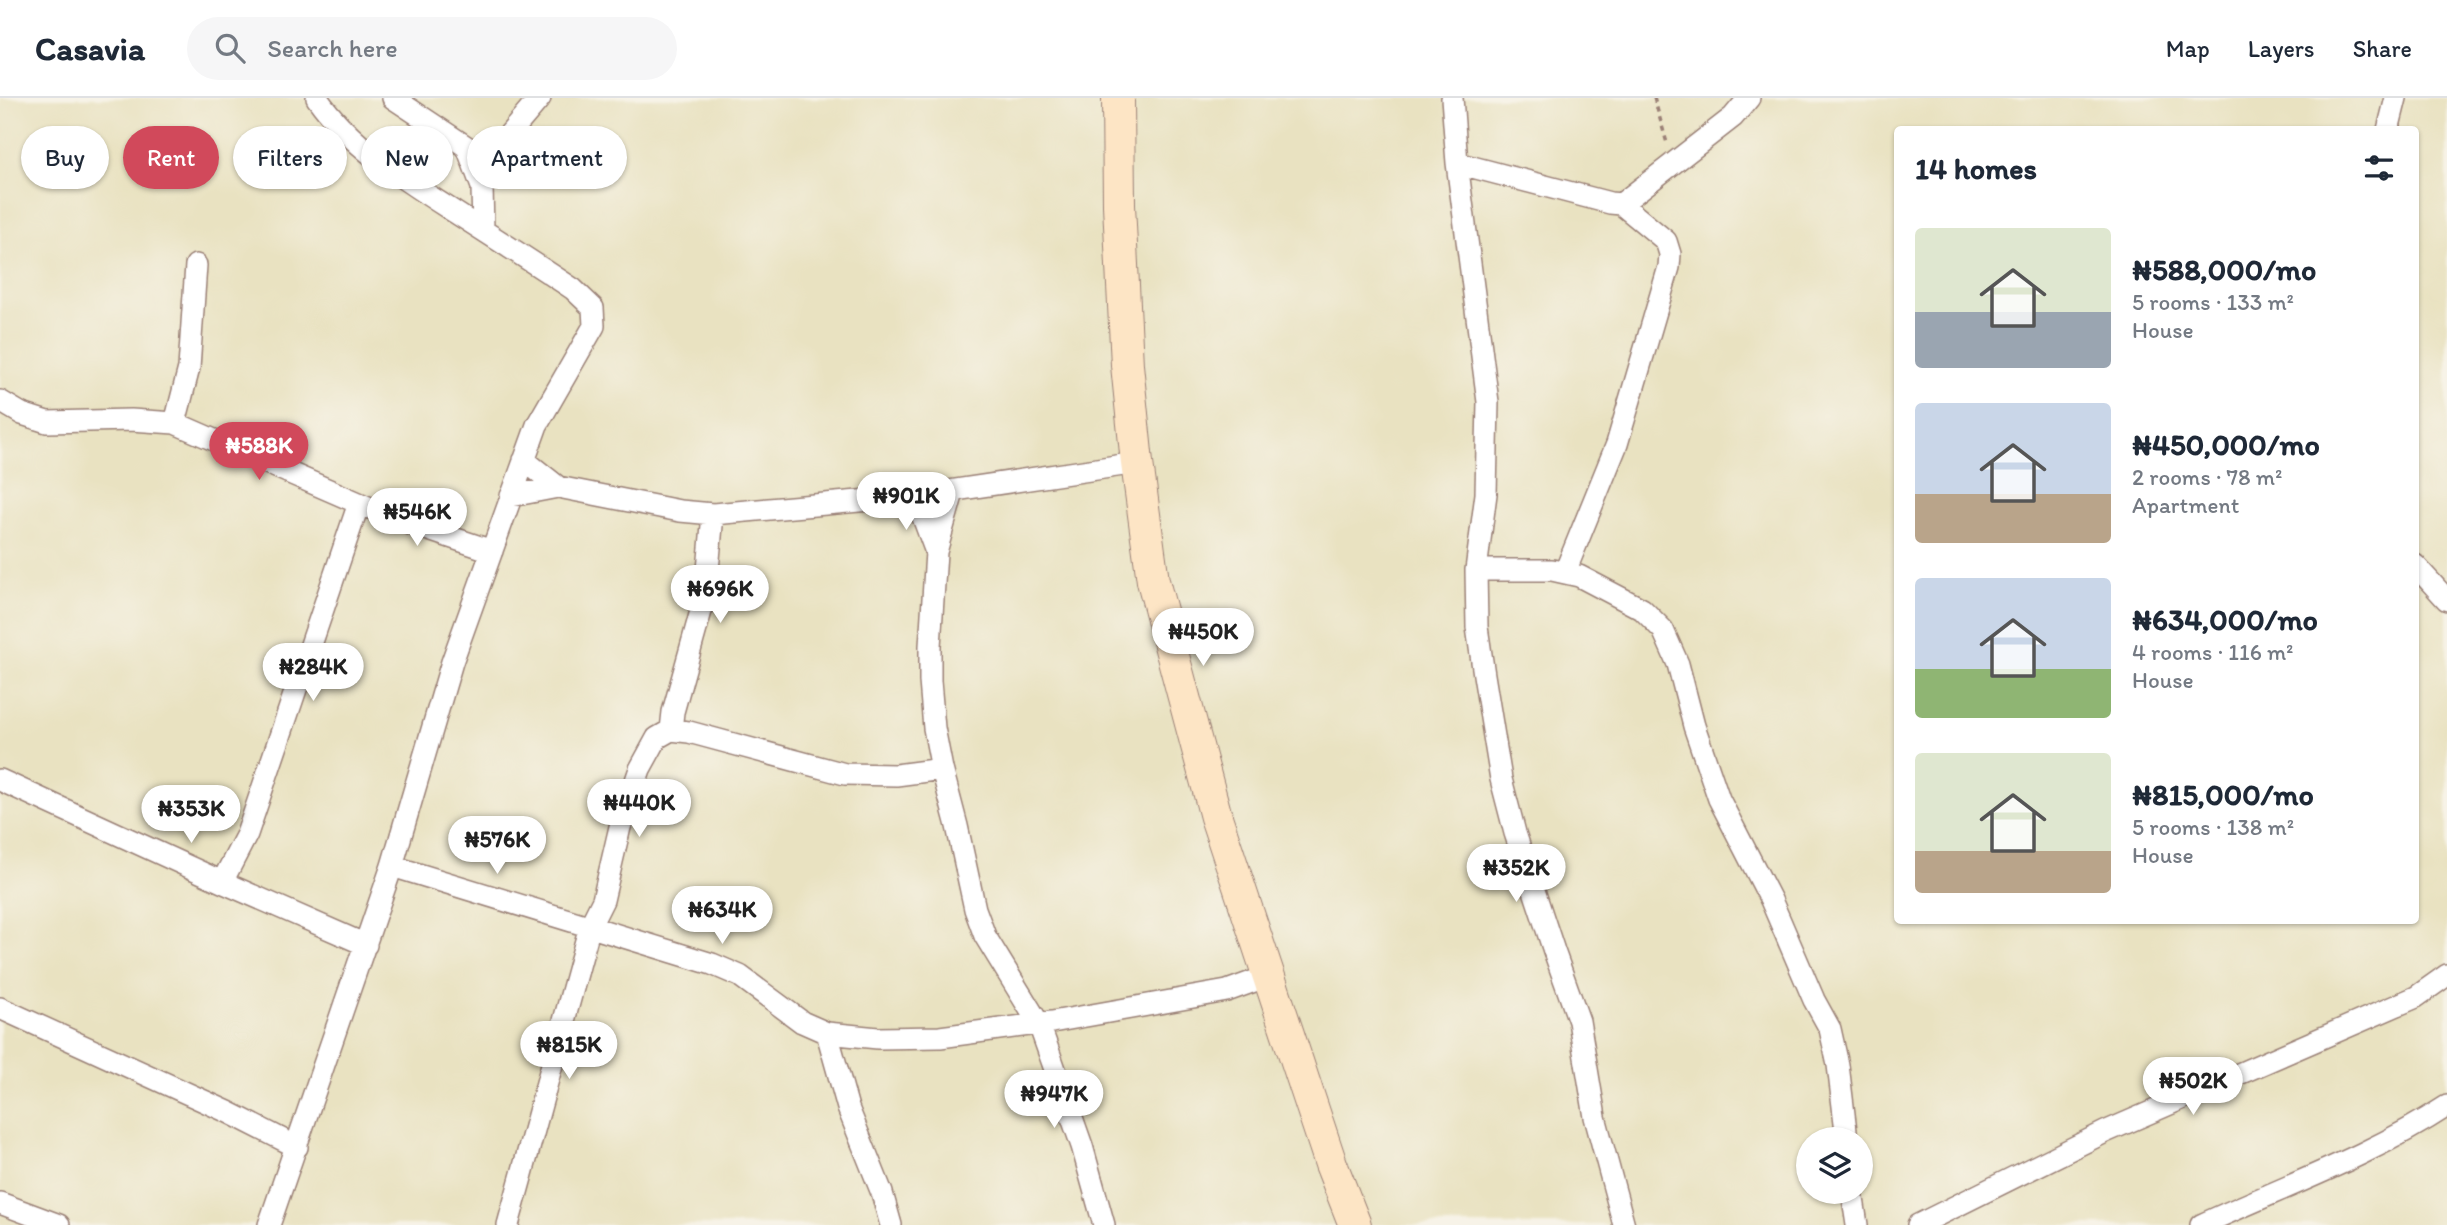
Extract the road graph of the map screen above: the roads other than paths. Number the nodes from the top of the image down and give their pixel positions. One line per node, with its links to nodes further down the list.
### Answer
1 (317, 98): 14 (street)
2 (393, 98): 10 (street)
3 (540, 98): 8 (street)
4 (1118, 98): 19 (street)
5 (1452, 98): 11 (street)
6 (1749, 98): 13 (street)
7 (2396, 98): 9 (street)
8 (516, 126)
9 (2389, 126)
10 (467, 147)
11 (1457, 163): 13 (street); 29 (street)
12 (482, 189): 14 (street)
13 (1622, 204): 30 (street)
14 (483, 230): 18 (street)
15 (195, 265): 17 (street)
16 (0, 401): 17 (street)
17 (175, 423): 24 (street)
18 (524, 460): 20 (street); 22 (street)
19 (1137, 463): 21 (street); 40 (street)
20 (558, 487): 22 (street); 25 (street)
21 (953, 492): 23 (street); 27 (street)
22 (511, 496): 26 (street)
23 (915, 496): 25 (street); 27 (street)
24 (359, 503): 26 (street); 36 (street)
25 (713, 514): 32 (street)
26 (492, 551): 35 (street)
27 (936, 552): 33 (street)
28 (2419, 569): 31 (street)
29 (1476, 570): 30 (street); 55 (street)
30 (1565, 572): 45 (street)
31 (2447, 600)
32 (671, 730): 33 (street); 37 (street)
33 (942, 769): 42 (street)
34 (0, 780): 36 (street)
35 (393, 866): 37 (street); 38 (street)
36 (222, 882): 38 (street)
37 (590, 926): 43 (street); 51 (street)
38 (366, 945): 46 (street)
39 (2447, 975): 57 (street)
40 (1269, 976): 42 (street); 54 (street)
41 (0, 1007): 46 (street)
42 (1039, 1024): 43 (street); 53 (street)
43 (827, 1032): 52 (street)
44 (2447, 1106): 58 (street)
45 (1846, 1127)
46 (297, 1147): 50 (street)
47 (0, 1203): 49 (street)
48 (1854, 1204): 56 (street)
49 (59, 1225)
50 (269, 1225)
51 (508, 1225)
52 (891, 1225)
53 (1104, 1225)
54 (1355, 1225)
55 (1624, 1225)
56 (1857, 1225)
57 (1918, 1225)
58 (2201, 1225)

